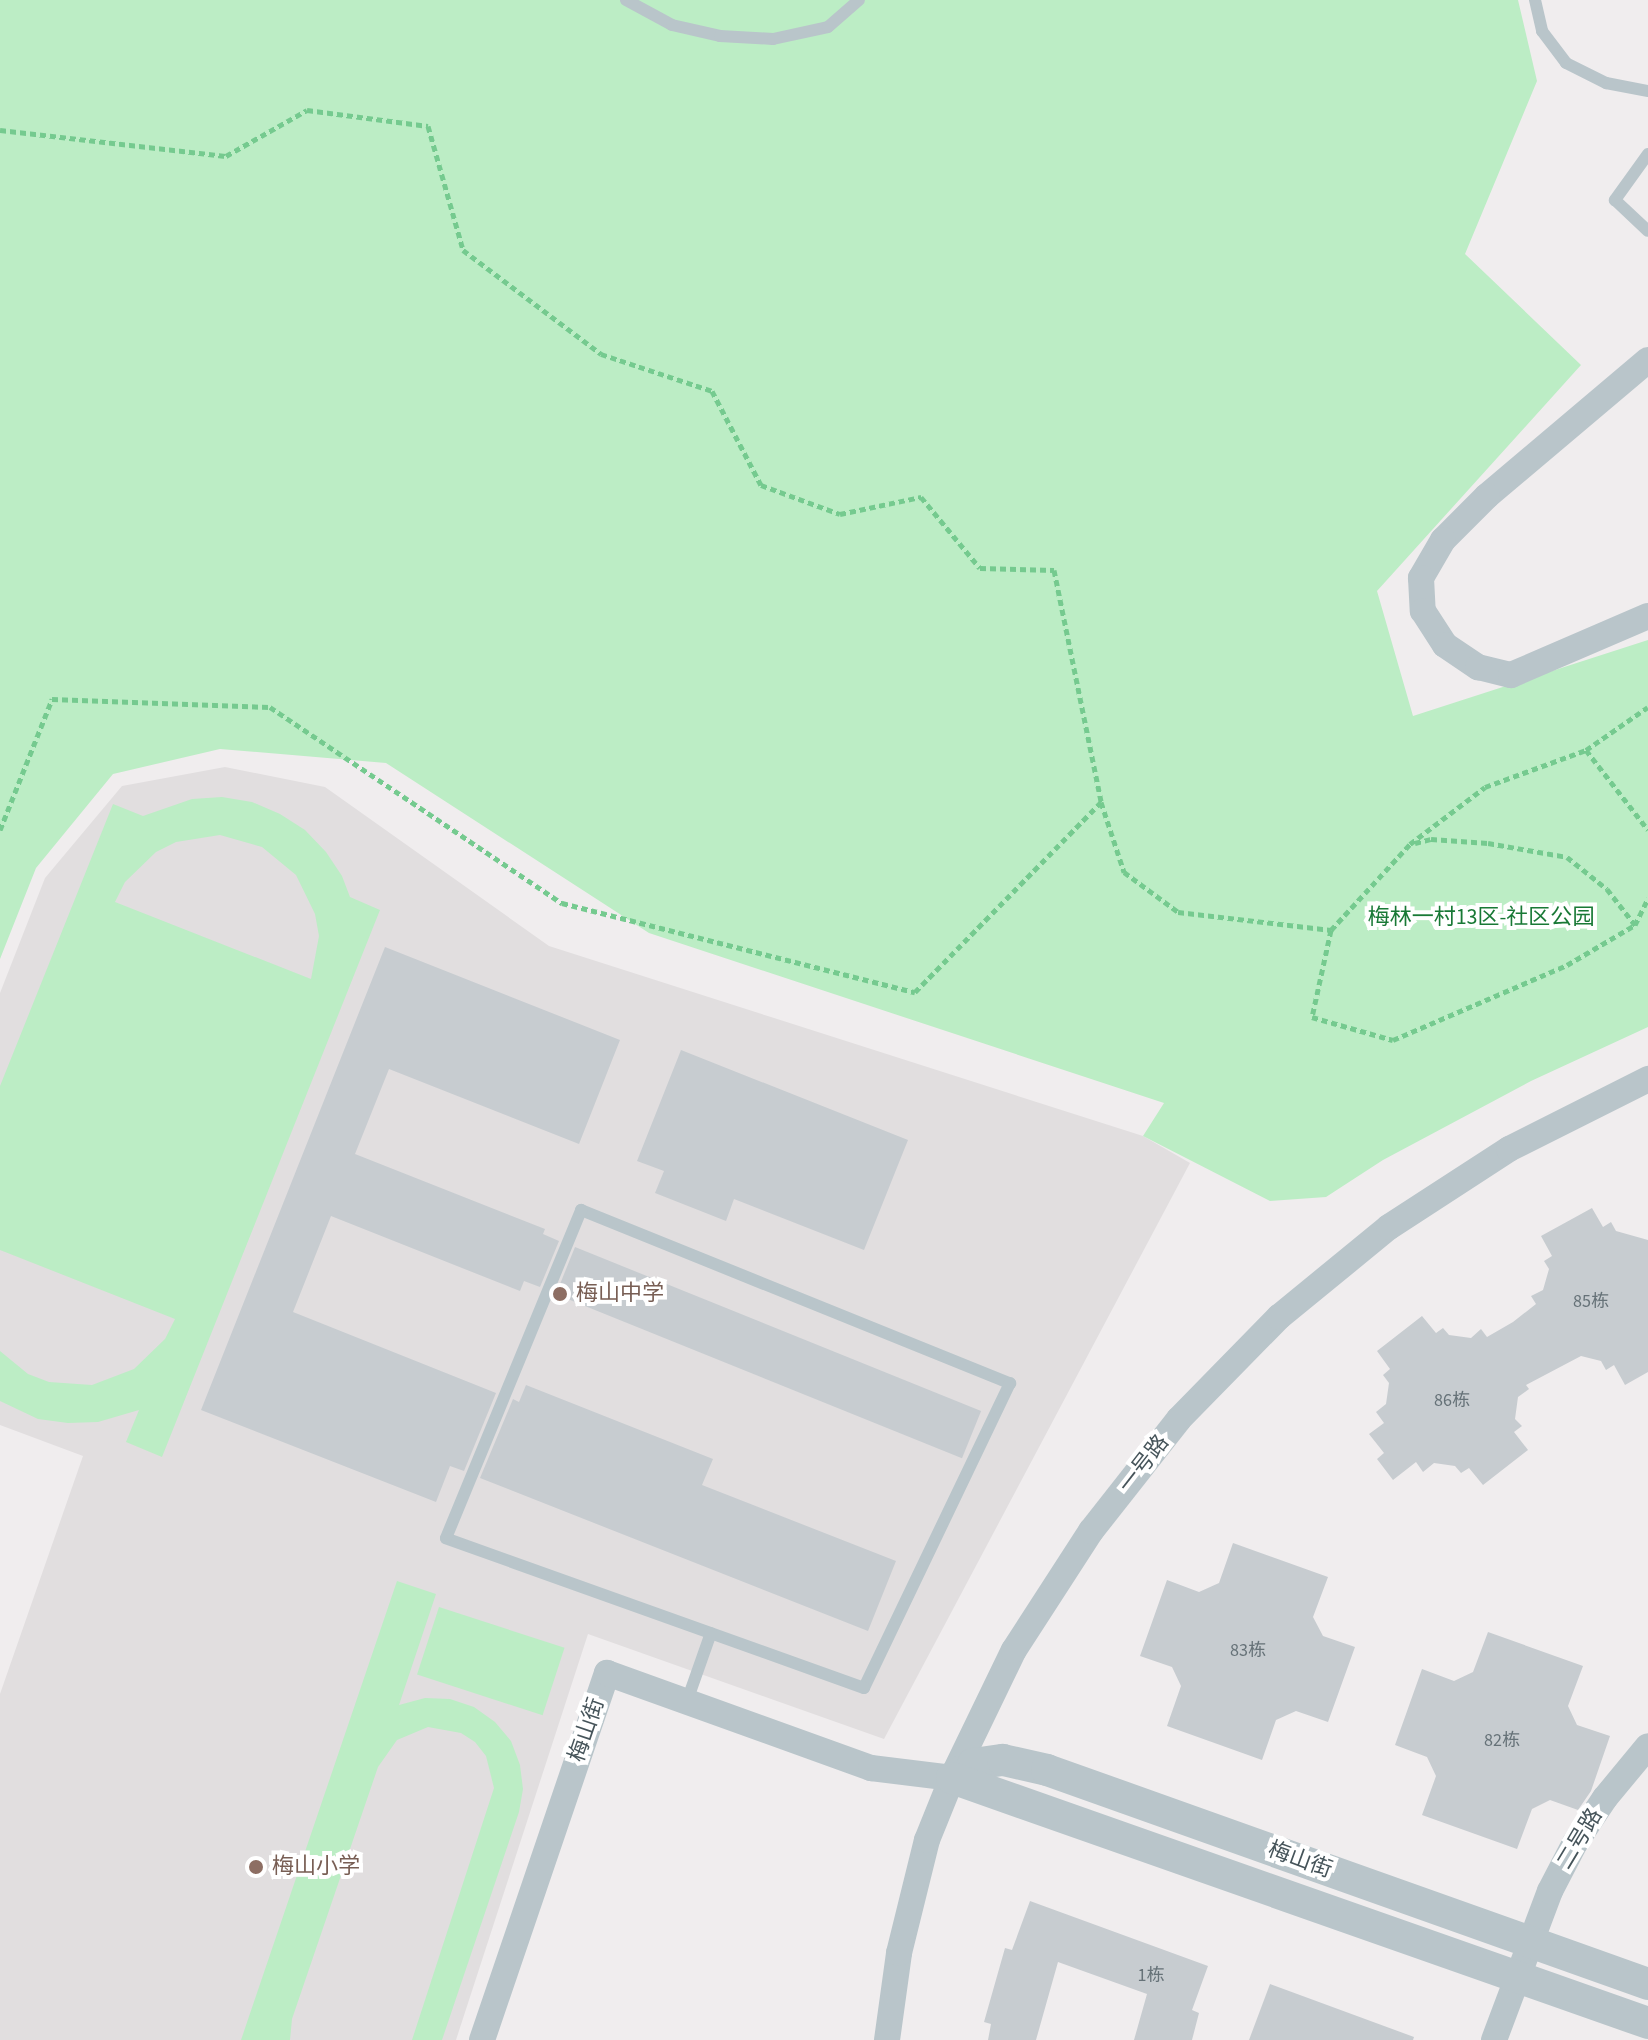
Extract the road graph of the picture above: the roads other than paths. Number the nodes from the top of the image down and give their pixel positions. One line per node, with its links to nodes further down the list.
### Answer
1 (626, 0): 2 (lane)
2 (859, 0)
3 (1535, 0): 4 (lane)
4 (1648, 91)
5 (1648, 154): 6 (lane)
6 (1648, 231)
7 (1648, 360): 8 (street)
8 (1648, 616)
9 (1648, 1079): 13 (street, 一号路)
10 (711, 1633): 10 (lane); 11 (lane)
11 (687, 1701): 13 (street, 梅山街); 18 (street, 梅山街)
12 (1648, 1746): 14 (street, 二号路)
13 (952, 1778): 14 (street, 梅山街); 15 (street, 梅山街); 19 (street, 一号路)
14 (1530, 1942): 15 (street, 二号路); 16 (street, 梅山街)
15 (1517, 1976): 17 (street, 梅山街); 20 (street, 二号路)
16 (1648, 1984)
17 (1648, 2023)
18 (482, 2040)
19 (887, 2040)
20 (1494, 2040)

